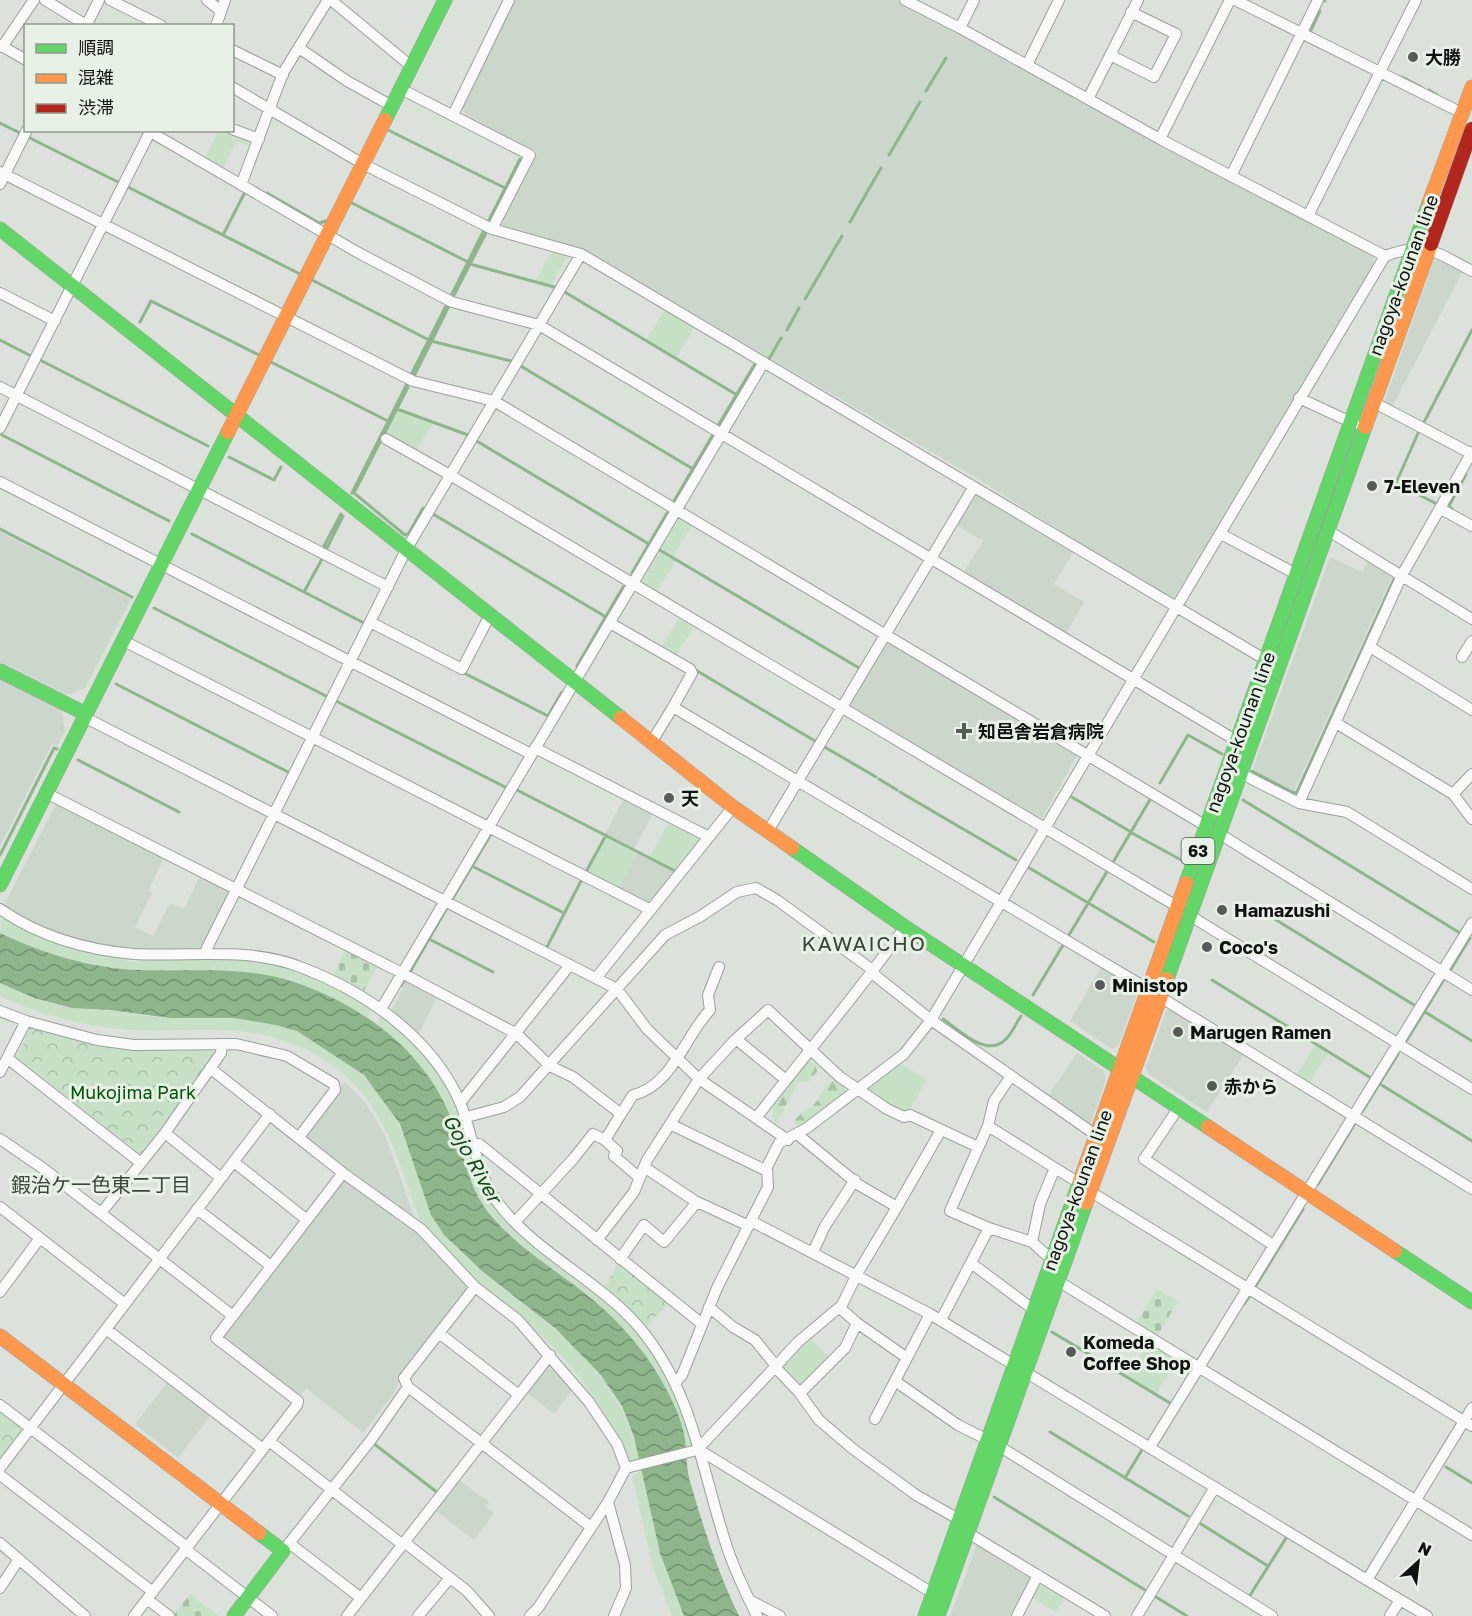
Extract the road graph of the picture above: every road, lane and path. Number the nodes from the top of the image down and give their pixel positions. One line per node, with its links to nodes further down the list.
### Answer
1 (34, 0): 25 (street)
2 (45, 0): 19 (street)
3 (99, 0): 20 (street)
4 (110, 0): 21 (street)
5 (207, 0): 17 (street)
6 (329, 0): 26 (street); 31 (street)
7 (445, 0): 31 (street)
8 (509, 0): 41 (street)
9 (905, 0): 23 (street)
10 (974, 0): 23 (street)
11 (1059, 0): 30 (street)
12 (1138, 0): 18 (street)
13 (1230, 0): 48 (street)
14 (1235, 0): 24 (street)
15 (1318, 0): 24 (street)
16 (1416, 0): 32 (street)
17 (223, 5): 22 (street)
18 (1131, 12): 28 (street); 28 (street)
19 (84, 24)
20 (87, 24)
21 (158, 24)
22 (217, 24)
23 (960, 28): 30 (street)
24 (1302, 33): 32 (street); 50 (street)
25 (1, 46): 29 (street)
26 (299, 48): 33 (street); 38 (street)
27 (234, 51): 33 (street)
28 (1110, 55): 37 (street)
29 (24, 59)
30 (1027, 65): 37 (street)
31 (412, 67): 36 (street)
32 (1380, 72): 40 (street); 53 (street)
33 (282, 75): 39 (street)
34 (1472, 87): 40 (street, nagoya-kounan line / 63)
35 (234, 88): 39 (street)
36 (401, 89): 38 (street); 41 (street)
37 (1089, 99): 48 (street)
38 (392, 106): 49 (street)
39 (270, 112): 47 (street); 49 (street)
40 (1462, 113): 59 (street, nagoya-kounan line / 63)
41 (453, 115): 56 (street)
42 (1472, 129): 58 (street, nagoya-kounan line / 63)
43 (234, 130): 47 (street)
44 (26, 132): 51 (street)
45 (148, 132): 54 (street)
46 (166, 136): 52 (street)
47 (259, 139): 52 (street)
48 (1160, 139): 50 (street)
49 (363, 164): 56 (street); 57 (street)
50 (1231, 176): 53 (street)
51 (1, 177): 54 (street)
52 (241, 185): 57 (street)
53 (1308, 216): 61 (street)
54 (104, 225): 63 (street); 65 (street)
55 (0, 229): 63 (street)
56 (492, 229): 60 (street)
57 (327, 235): 65 (street); 67 (street)
58 (1428, 248): 59 (street); 62 (street); 73 (street, nagoya-kounan line / 63)
59 (1412, 249): 61 (street); 75 (street, nagoya-kounan line / 63)
60 (581, 254): 67 (street); 68 (street)
61 (1385, 256): 71 (street)
62 (1472, 271)
63 (73, 287): 66 (street); 74 (street)
64 (0, 293): 66 (street)
65 (285, 317): 72 (street); 74 (street)
66 (55, 321): 70 (street)
67 (539, 326): 72 (street); 78 (street)
68 (764, 362): 78 (street); 83 (street)
69 (0, 387): 70 (street)
70 (17, 395): 76 (street); 84 (street)
71 (1299, 398): 75 (street); 89 (street)
72 (494, 401): 81 (street); 86 (street)
73 (1373, 402): 77 (street, nagoya-kounan line / 63); 80 (street)
74 (236, 415): 84 (street); 90 (street)
75 (1350, 422): 77 (street); 93 (street, nagoya-kounan line / 63)
76 (0, 428)
77 (1364, 428): 88 (street, nagoya-kounan line / 63)
78 (721, 435): 86 (street); 91 (street)
79 (387, 440): 81 (street)
80 (1472, 453): 85 (street)
81 (450, 475): 90 (street); 95 (street)
82 (0, 482): 92 (street)
83 (974, 488): 91 (street); 97 (street)
84 (198, 489): 92 (street); 96 (street)
85 (1441, 509): 87 (street); 94 (street)
86 (676, 510): 95 (street); 102 (street)
87 (1472, 526)
88 (1327, 530): 94 (street); 122 (street, nagoya-kounan line / 63)
89 (1221, 534): 93 (street); 97 (street)
90 (406, 550): 96 (street); 98 (street)
91 (930, 559): 102 (street); 110 (street)
92 (160, 564): 103 (street); 108 (street)
93 (1296, 574): 107 (street, nagoya-kounan line / 63)
94 (1402, 575): 99 (street); 105 (street)
95 (633, 583): 101 (street); 113 (street)
96 (388, 587): 100 (street)
97 (1178, 609): 107 (street); 110 (street)
98 (490, 615): 100 (street); 111 (street)
99 (1472, 619)
100 (370, 622): 108 (street)
101 (610, 623): 111 (street); 112 (street)
102 (885, 635): 113 (street); 121 (street)
103 (122, 640): 115 (street); 117 (street)
104 (1472, 641): 106 (street)
105 (1370, 647): 114 (street); 116 (street)
106 (1462, 657)
107 (1266, 660): 118 (street, nagoya-kounan line / 63)
108 (350, 662): 117 (street); 120 (street)
109 (0, 671): 115 (street)
110 (1135, 680): 118 (street); 121 (street)
111 (574, 681): 119 (street); 120 (street)
112 (673, 707): 119 (street); 124 (street)
113 (842, 707): 124 (street); 132 (street)
114 (1472, 710)
115 (85, 716): 125 (street); 129 (street)
116 (1336, 723): 126 (street); 127 (street)
117 (312, 737): 129 (street); 131 (street)
118 (1237, 741): 133 (street, nagoya-kounan line / 63)
119 (651, 743): 128 (street)
120 (533, 751): 131 (street); 135 (street)
121 (1089, 756): 132 (street); 133 (street)
122 (1240, 773): 127 (street); 133 (street, nagoya-kounan line / 63)
123 (1472, 774): 126 (street)
124 (797, 781): 134 (street); 141 (street)
125 (46, 793): 136 (street); 139 (street)
126 (1453, 794): 130 (street)
127 (1299, 803): 138 (street)
128 (734, 807): 134 (street); 135 (street)
129 (274, 813): 139 (street); 140 (street)
130 (1472, 819)
131 (489, 826): 140 (street); 143 (street)
132 (1046, 829): 141 (street); 144 (street)
133 (1212, 830): 144 (street, nagoya-kounan line / 63); 152 (street)
134 (768, 831): 146 (street)
135 (709, 837): 143 (street)
136 (5, 864): 137 (street)
137 (0, 885)
138 (1472, 889)
139 (235, 890): 147 (street); 153 (street)
140 (445, 900): 148 (street); 153 (street)
141 (1001, 902): 149 (street); 157 (street)
142 (0, 909): 147 (street)
143 (651, 910): 154 (street)
144 (1184, 911): 157 (street, nagoya-kounan line / 63); 164 (street)
145 (1472, 923): 152 (street)
146 (905, 927): 149 (street); 151 (street)
147 (204, 952): 158 (street)
148 (570, 964): 154 (street); 162 (street)
149 (963, 966): 160 (street); 171 (street)
150 (719, 967): 168 (street)
151 (873, 972): 155 (street); 160 (street); 166 (street)
152 (1442, 972): 156 (street); 164 (street)
153 (402, 973): 158 (street); 162 (street)
154 (596, 978): 155 (street)
155 (617, 989): 168 (street); 169 (street)
156 (1472, 990)
157 (1154, 993): 171 (street, nagoya-kounan line / 63); 174 (street, nagoya-kounan line / 63); 183 (street)
158 (381, 1009): 179 (street)
159 (0, 1011): 161 (street)
160 (931, 1020): 173 (street); 178 (street)
161 (26, 1021): 165 (street); 167 (street)
162 (517, 1034): 169 (street); 179 (street)
163 (736, 1039): 166 (street); 175 (street); 176 (street)
164 (1398, 1043): 177 (street); 183 (street)
165 (222, 1044): 170 (street); 191 (street)
166 (809, 1048): 176 (street); 178 (street)
167 (7, 1058): 172 (street); 198 (street)
168 (678, 1059): 175 (street); 182 (street)
169 (550, 1066): 182 (street); 184 (street)
170 (210, 1068): 181 (street); 189 (street)
171 (1120, 1068): 174 (street); 190 (street, nagoya-kounan line / 63)
172 (0, 1072)
173 (1011, 1076): 187 (street); 190 (street)
174 (1133, 1076): 180 (street); 206 (street, nagoya-kounan line / 63)
175 (699, 1079): 185 (street); 186 (street)
176 (786, 1080): 185 (street)
177 (1472, 1089)
178 (857, 1090): 188 (street); 192 (street)
179 (460, 1103): 184 (street)
180 (1179, 1107): 208 (street); 222 (street)
181 (270, 1114): 191 (street); 197 (street)
182 (621, 1114): 194 (street)
183 (1353, 1116): 207 (street); 208 (street)
184 (463, 1118): 195 (street)
185 (756, 1118): 192 (street)
186 (670, 1124): 199 (street); 201 (street)
187 (988, 1126): 196 (street); 200 (street)
188 (941, 1131): 196 (street); 212 (street)
189 (165, 1133): 198 (street); 203 (street)
190 (1096, 1135): 206 (street, nagoya-kounan line / 63)
191 (299, 1137): 202 (street)
192 (793, 1137): 201 (street); 205 (street)
193 (0, 1139): 214 (street)
194 (605, 1140): 204 (street); 209 (street)
195 (470, 1142): 209 (street); 216 (street)
196 (978, 1147): 218 (street)
197 (234, 1162): 203 (street); 215 (street)
198 (141, 1163): 214 (street)
199 (644, 1167): 204 (street); 210 (street)
200 (1055, 1168): 206 (street); 221 (street)
201 (767, 1171): 217 (street)
202 (344, 1173): 215 (street); 231 (street)
203 (221, 1178): 213 (street)
204 (640, 1178): 220 (street)
205 (855, 1180): 212 (street); 223 (street)
206 (1085, 1188): 226 (street, nagoya-kounan line / 63); 230 (street, nagoya-kounan line / 63); 232 (street)
207 (1472, 1190)
208 (1306, 1192): 222 (street); 234 (street)
209 (542, 1194): 216 (street); 220 (street)
210 (697, 1202): 217 (street); 225 (street)
211 (0, 1207): 219 (street)
212 (897, 1207): 229 (street)
213 (197, 1209): 224 (street); 228 (street)
214 (101, 1214): 224 (street)
215 (307, 1220): 228 (street)
216 (516, 1221): 254 (street)
217 (750, 1224): 223 (street); 236 (street)
218 (989, 1228): 221 (street); 227 (street)
219 (40, 1238): 233 (street); 235 (street)
220 (597, 1240): 225 (street)
221 (1032, 1242): 226 (street)
222 (1274, 1245): 232 (street)
223 (813, 1252): 229 (street)
224 (160, 1258): 235 (street); 240 (street)
225 (620, 1259): 243 (street)
226 (1052, 1260): 238 (street, nagoya-kounan line / 63)
227 (971, 1263): 238 (street); 241 (street)
228 (272, 1266): 240 (street)
229 (857, 1274): 237 (street); 239 (street)
230 (1058, 1281): 251 (street); 252 (street, nagoya-kounan line / 63)
231 (475, 1287): 245 (street); 247 (street)
232 (1247, 1288): 251 (street); 262 (street)
233 (0, 1292)
234 (1472, 1302)
235 (125, 1304): 244 (street)
236 (709, 1307): 243 (street); 250 (street)
237 (840, 1308): 242 (street); 250 (street)
238 (1034, 1310): 249 (street, nagoya-kounan line / 63)
239 (930, 1314): 241 (street); 248 (street)
240 (233, 1316): 266 (street)
241 (941, 1320): 249 (street)
242 (857, 1323): 248 (street); 257 (street)
243 (702, 1324): 254 (street)
244 (106, 1329): 255 (street); 266 (street)
245 (439, 1333): 256 (street); 258 (street)
246 (0, 1336): 255 (street)
247 (550, 1355): 258 (street); 269 (street)
248 (907, 1358): 253 (street)
249 (1015, 1364): 252 (street); 264 (street, nagoya-kounan line / 63)
250 (775, 1366): 257 (street); 268 (street)
251 (1199, 1367): 267 (street); 274 (street)
252 (1027, 1372): 264 (street, nagoya-kounan line / 63); 267 (street)
253 (895, 1381): 261 (street); 264 (street)
254 (676, 1382): 268 (street)
255 (63, 1384): 263 (street); 276 (street)
256 (408, 1387): 265 (street); 273 (street)
257 (800, 1394): 277 (street)
258 (519, 1395): 265 (street)
259 (0, 1405): 263 (street)
260 (1472, 1408): 262 (street)
261 (875, 1419)
262 (1468, 1424): 274 (street)
263 (30, 1428): 270 (street); 284 (street)
264 (994, 1443): 277 (street, nagoya-kounan line / 63); 279 (street, nagoya-kounan line / 63); 285 (street)
265 (482, 1444): 278 (street); 282 (street)
266 (266, 1445): 273 (street); 276 (street)
267 (1150, 1447): 272 (street)
268 (699, 1450): 269 (street); 291 (street); 295 (street)
269 (630, 1467): 275 (street)
270 (0, 1468)
271 (0, 1475): 292 (street)
272 (1215, 1486): 285 (street); 289 (street)
273 (332, 1489): 282 (street); 283 (street)
274 (1415, 1501): 280 (street); 289 (street)
275 (608, 1502): 278 (street); 306 (street)
276 (220, 1504): 283 (street); 284 (street)
277 (960, 1520): 291 (street, nagoya-kounan line / 63)
278 (591, 1527): 305 (street)
279 (968, 1533): 287 (street); 310 (street, nagoya-kounan line / 63)
280 (1472, 1535)
281 (0, 1543): 286 (street)
282 (404, 1544): 288 (street); 294 (street)
283 (286, 1547): 293 (street); 294 (street)
284 (186, 1548): 292 (street); 293 (street)
285 (1174, 1556): 313 (street); 314 (street)
286 (19, 1559): 290 (street); 297 (street)
287 (1038, 1575): 311 (street); 312 (street)
288 (450, 1578): 303 (street); 304 (street)
289 (1367, 1580): 296 (street)
290 (0, 1587)
291 (934, 1594): 309 (street, nagoya-kounan line / 63)
292 (150, 1595): 298 (street); 299 (street)
293 (248, 1597): 300 (street); 301 (street)
294 (361, 1598): 302 (street)
295 (749, 1600): 307 (street); 308 (street)
296 (1400, 1600): 315 (street); 316 (street)
297 (85, 1616)
298 (134, 1616)
299 (169, 1616)
300 (234, 1616)
301 (272, 1616)
302 (347, 1616)
303 (418, 1616)
304 (489, 1616)
305 (530, 1616)
306 (614, 1616)
307 (757, 1616)
308 (780, 1616)
309 (925, 1616)
310 (938, 1616)
311 (1017, 1616)
312 (1105, 1616)
313 (1137, 1616)
314 (1272, 1616)
315 (1390, 1616)
316 (1427, 1616)

